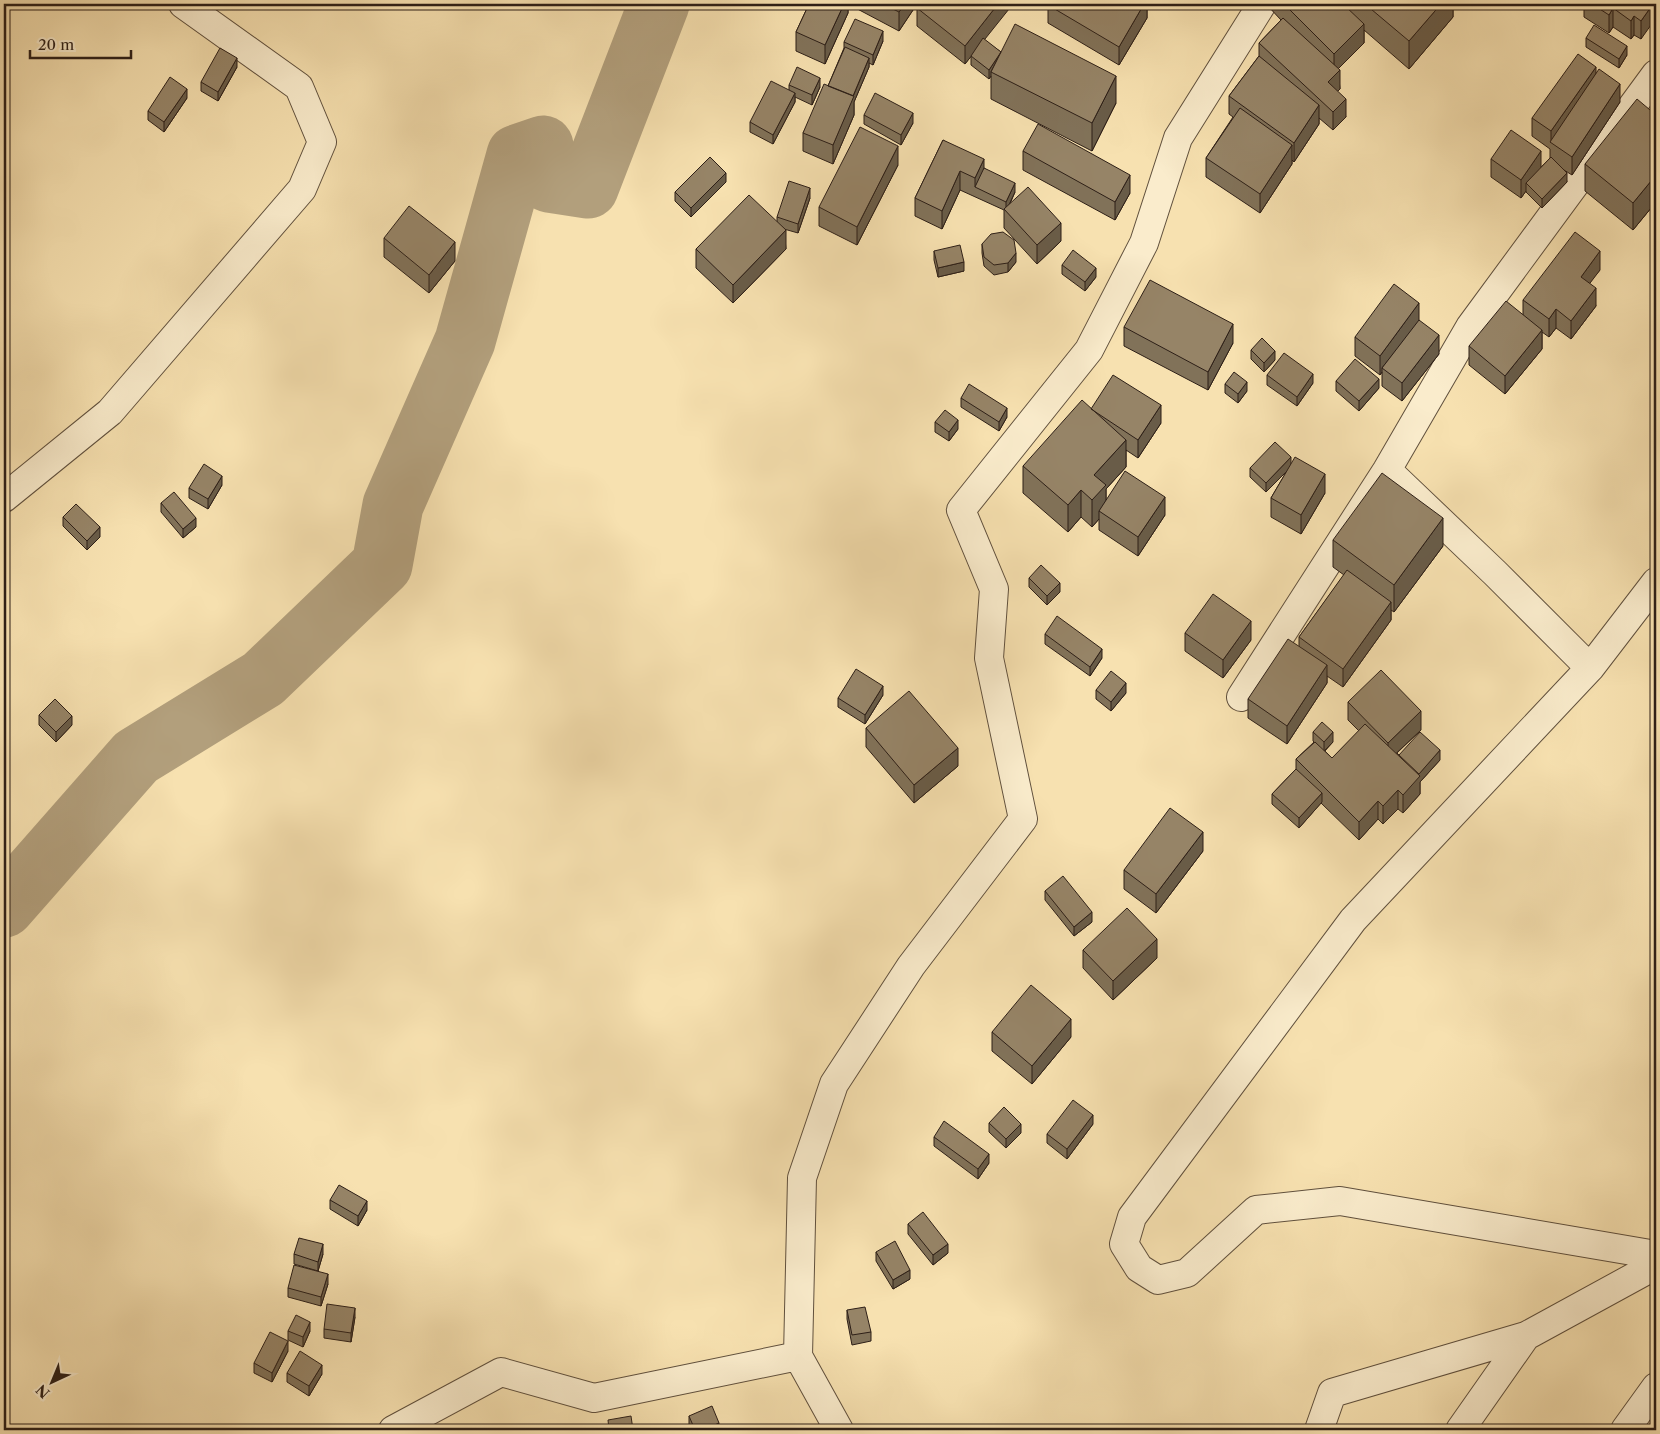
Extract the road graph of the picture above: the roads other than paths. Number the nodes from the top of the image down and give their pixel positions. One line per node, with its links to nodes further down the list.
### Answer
1 (183, 4): 5 (street)
2 (1262, 4): 12 (street)
3 (1656, 74): 4 (street)
4 (1387, 470): 7 (street); 8 (street)
5 (4, 498)
6 (1656, 582): 7 (street)
7 (1590, 668): 9 (street)
8 (1242, 697)
9 (1656, 1256)
10 (1656, 1265): 11 (street)
11 (1526, 1336): 16 (street); 17 (street)
12 (798, 1356): 14 (street); 15 (street)
13 (1656, 1387): 18 (street)
14 (393, 1430)
15 (839, 1430)
16 (1319, 1430)
17 (1460, 1430)
18 (1625, 1430)

